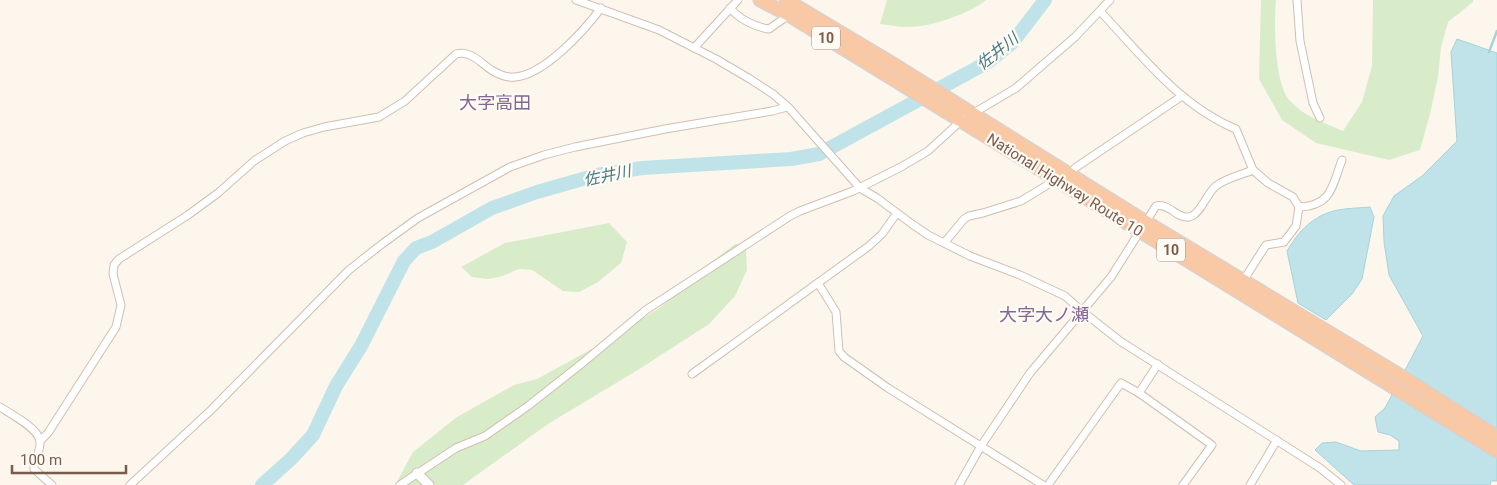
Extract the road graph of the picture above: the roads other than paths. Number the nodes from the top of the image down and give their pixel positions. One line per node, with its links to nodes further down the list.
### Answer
1 (576, 0): 7 (street)
2 (738, 0): 8 (street)
3 (786, 0): 12 (highway, National Highway Route 10 / 10)
4 (1110, 0): 9 (street)
5 (1297, 0): 17 (street)
6 (763, 1): 10 (highway, National Highway Route 10 / 10)
7 (601, 8): 11 (street); 37 (street)
8 (730, 8): 10 (street); 11 (street)
9 (1100, 11): 13 (street); 16 (street)
10 (789, 15): 12 (highway, National Highway Route 10 / 10)
11 (694, 48): 14 (street)
12 (889, 70): 15 (highway, National Highway Route 10 / 10)
13 (1182, 96): 19 (street); 20 (street)
14 (787, 107): 22 (street); 42 (street)
15 (957, 114): 16 (highway, National Highway Route 10 / 10); 22 (street); 25 (highway, National Highway Route 10 / 10)
16 (973, 114): 25 (highway, National Highway Route 10 / 10)
17 (1320, 118)
18 (1342, 160): 23 (street)
19 (1075, 168)
20 (1253, 170): 23 (street); 25 (street)
21 (1049, 184): 26 (street)
22 (860, 188): 24 (street); 40 (street)
23 (1299, 207): 27 (street)
24 (898, 213): 26 (street); 28 (street)
25 (1142, 227): 27 (highway, National Highway Route 10 / 10); 29 (street); 32 (highway, National Highway Route 10 / 10)
26 (945, 242): 29 (street)
27 (1243, 281): 32 (highway, National Highway Route 10 / 10)
28 (818, 283): 31 (street); 38 (street)
29 (1082, 311): 30 (street); 38 (street)
30 (1158, 364): 33 (street); 36 (street)
31 (692, 374)
32 (1393, 379): 35 (highway, National Highway Route 10 / 10); 39 (highway, National Highway Route 10 / 10)
33 (1139, 393): 47 (street); 48 (street)
34 (0, 407): 37 (street)
35 (1497, 437)
36 (1277, 440): 49 (street); 50 (street)
37 (40, 441): 41 (street)
38 (981, 446): 45 (street); 46 (street)
39 (1497, 451)
40 (417, 473): 43 (street); 44 (street)
41 (52, 485)
42 (130, 485)
43 (400, 485)
44 (429, 485)
45 (959, 485)
46 (1043, 485)
47 (1048, 485)
48 (1183, 485)
49 (1250, 485)
50 (1341, 485)

